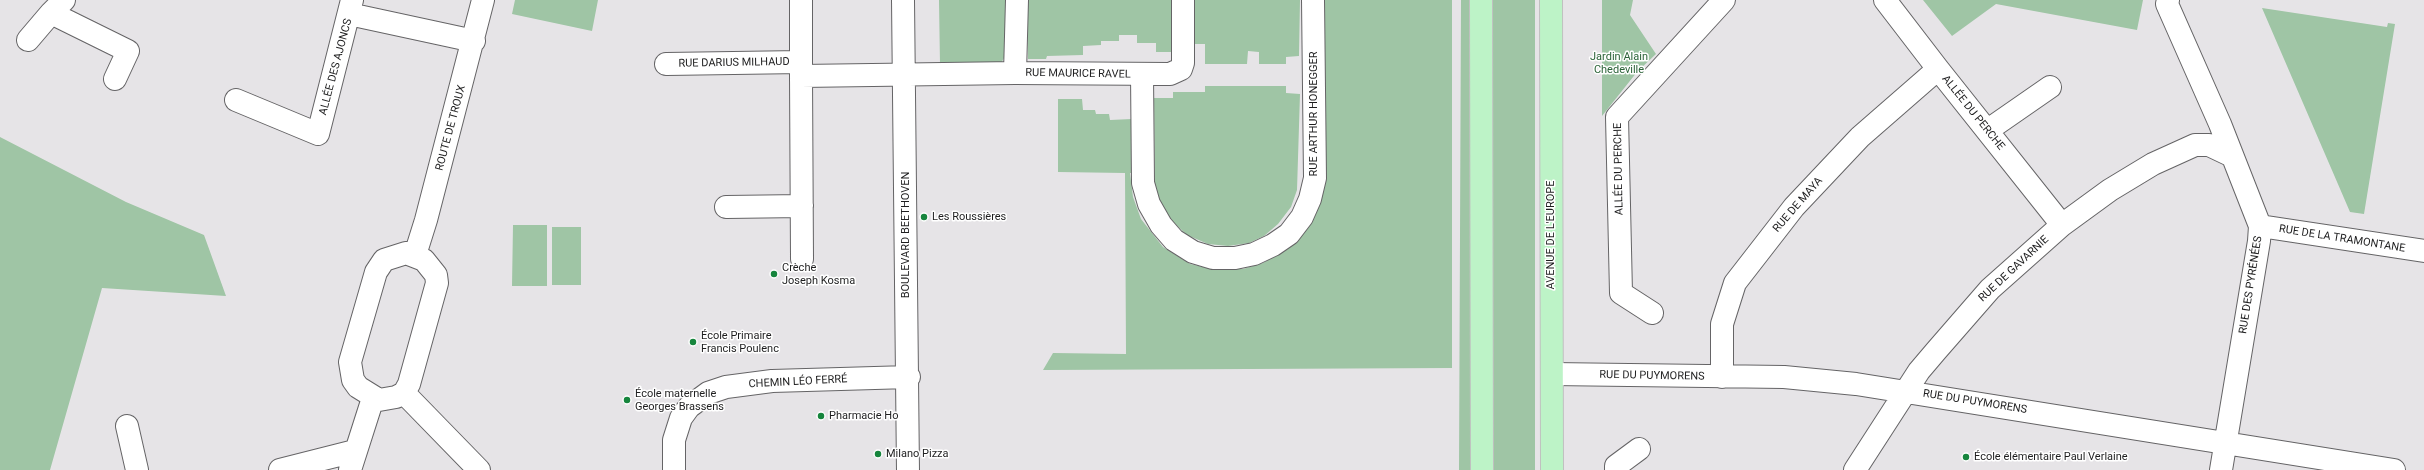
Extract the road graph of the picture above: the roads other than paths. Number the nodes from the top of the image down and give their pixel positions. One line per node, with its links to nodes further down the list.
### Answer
1 (483, 0): 15 (street, ROUTE DE TROUX)
2 (801, 0): 17 (street, RUE DARIUS MILHAUD)
3 (904, 0): 21 (street, BOULEVARD BEETHOVEN)
4 (1017, 0): 19 (street)
5 (1183, 0): 20 (street, RUE MAURICE RAVEL)
6 (1313, 0): 20 (street, RUE ARTHUR HONEGGER)
7 (1481, 0): 50 (main road)
8 (1551, 0): 35 (main road, AVENUE DE L'EUROPE)
9 (1724, 0): 34 (street, ALLÉE DU PERCHE)
10 (1885, 0): 18 (street, ALLÉE DU PERCHE)
11 (2168, 0): 26 (street, RUE DES PYRÉNÉES)
12 (57, 6): 14 (street); 22 (street)
13 (350, 7): 15 (street, ALLÉE DES AJONCS); 24 (street, ALLÉE DES AJONCS)
14 (28, 40)
15 (474, 41): 32 (street, ROUTE DE TROUX)
16 (666, 64): 17 (street, RUE DARIUS MILHAUD)
17 (801, 69): 21 (street, RUE MAURICE RAVEL); 28 (street)
18 (1938, 69): 25 (street, ALLÉE DU PERCHE); 36 (street, RUE DE MAYA)
19 (1015, 73): 20 (street, RUE MAURICE RAVEL); 21 (street, RUE MAURICE RAVEL)
20 (1142, 74)
21 (905, 75): 37 (street, BOULEVARD BEETHOVEN)
22 (115, 79)
23 (2050, 87): 25 (street)
24 (236, 100)
25 (1988, 130): 29 (street, ALLÉE DU PERCHE)
26 (2230, 155): 29 (street, RUE DE GAVARNIE); 30 (street, RUE DES PYRÉNÉES)
27 (726, 206): 28 (street)
28 (802, 206): 33 (street)
29 (2062, 225): 38 (street, RUE DE GAVARNIE)
30 (2260, 226): 31 (street, RUE DE LA TRAMONTANE); 42 (street, RUE DES PYRÉNÉES)
31 (2424, 252)
32 (415, 255): 39 (street); 40 (street)
33 (802, 259)
34 (1652, 313)
35 (1552, 374): 36 (street, RUE DU PUYMORENS); 51 (main road, AVENUE DE L'EUROPE)
36 (1722, 376): 38 (street, RUE DU PUYMORENS)
37 (909, 377): 48 (street, CHEMIN LÉO FERRÉ); 49 (street, BOULEVARD BEETHOVEN)
38 (1907, 391): 42 (street, RUE DU PUYMORENS); 53 (street, RUE DE GAVARNIE)
39 (404, 393): 40 (street); 45 (street)
40 (373, 398): 44 (street)
41 (128, 426): 46 (street)
42 (2225, 443): 54 (street, RUE DES PYRÉNÉES); 55 (street, RUE DU PUYMORENS)
43 (1639, 449): 52 (street)
44 (353, 460): 47 (street)
45 (477, 469)
46 (137, 470)
47 (280, 470)
48 (674, 470)
49 (908, 470)
50 (1482, 470)
51 (1552, 470)
52 (1616, 470)
53 (1855, 470)
54 (2221, 470)
55 (2394, 470)

